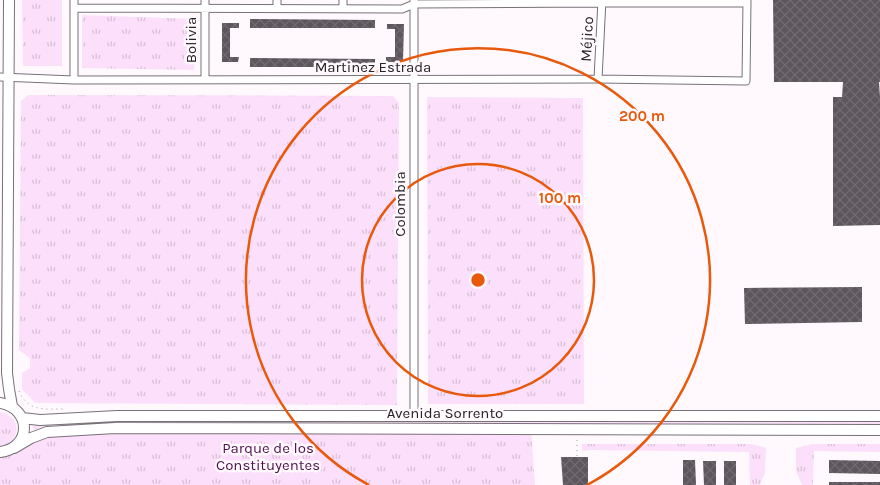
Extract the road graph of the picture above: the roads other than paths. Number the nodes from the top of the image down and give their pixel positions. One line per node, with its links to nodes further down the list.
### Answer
1 (9, 0): 15 (main road)
2 (74, 0): 10 (street)
3 (138, 0): 11 (street)
4 (205, 0): 12 (street, Bolivia)
5 (277, 0): 13 (street)
6 (343, 0): 14 (street)
7 (602, 1): 8 (street); 9 (street); 16 (street, Méjico)
8 (414, 2): 14 (street); 19 (street, Colombia)
9 (747, 2): 16 (street, Martinez Estrada)
10 (74, 8): 11 (street); 17 (street)
11 (138, 8): 12 (street)
12 (205, 8): 13 (street); 18 (street, Bolivia)
13 (277, 8): 14 (street)
14 (343, 9)
15 (4, 77): 17 (street, Martinez Estrada); 21 (main road)
16 (598, 79): 19 (street, Martinez Estrada)
17 (74, 80): 18 (street, Martinez Estrada)
18 (205, 80): 19 (street, Martinez Estrada)
19 (414, 80): 22 (street, Colombia)
20 (0, 403): 21 (main road)
21 (12, 406): 24 (main road)
22 (414, 409)
23 (880, 416): 24 (main road, Avenida Sorrento)
24 (22, 418): 26 (main road)
25 (880, 430): 26 (main road, Avenida Sorrento)
26 (14, 448): 27 (main road, Avenida Sorrento)
27 (0, 452)

